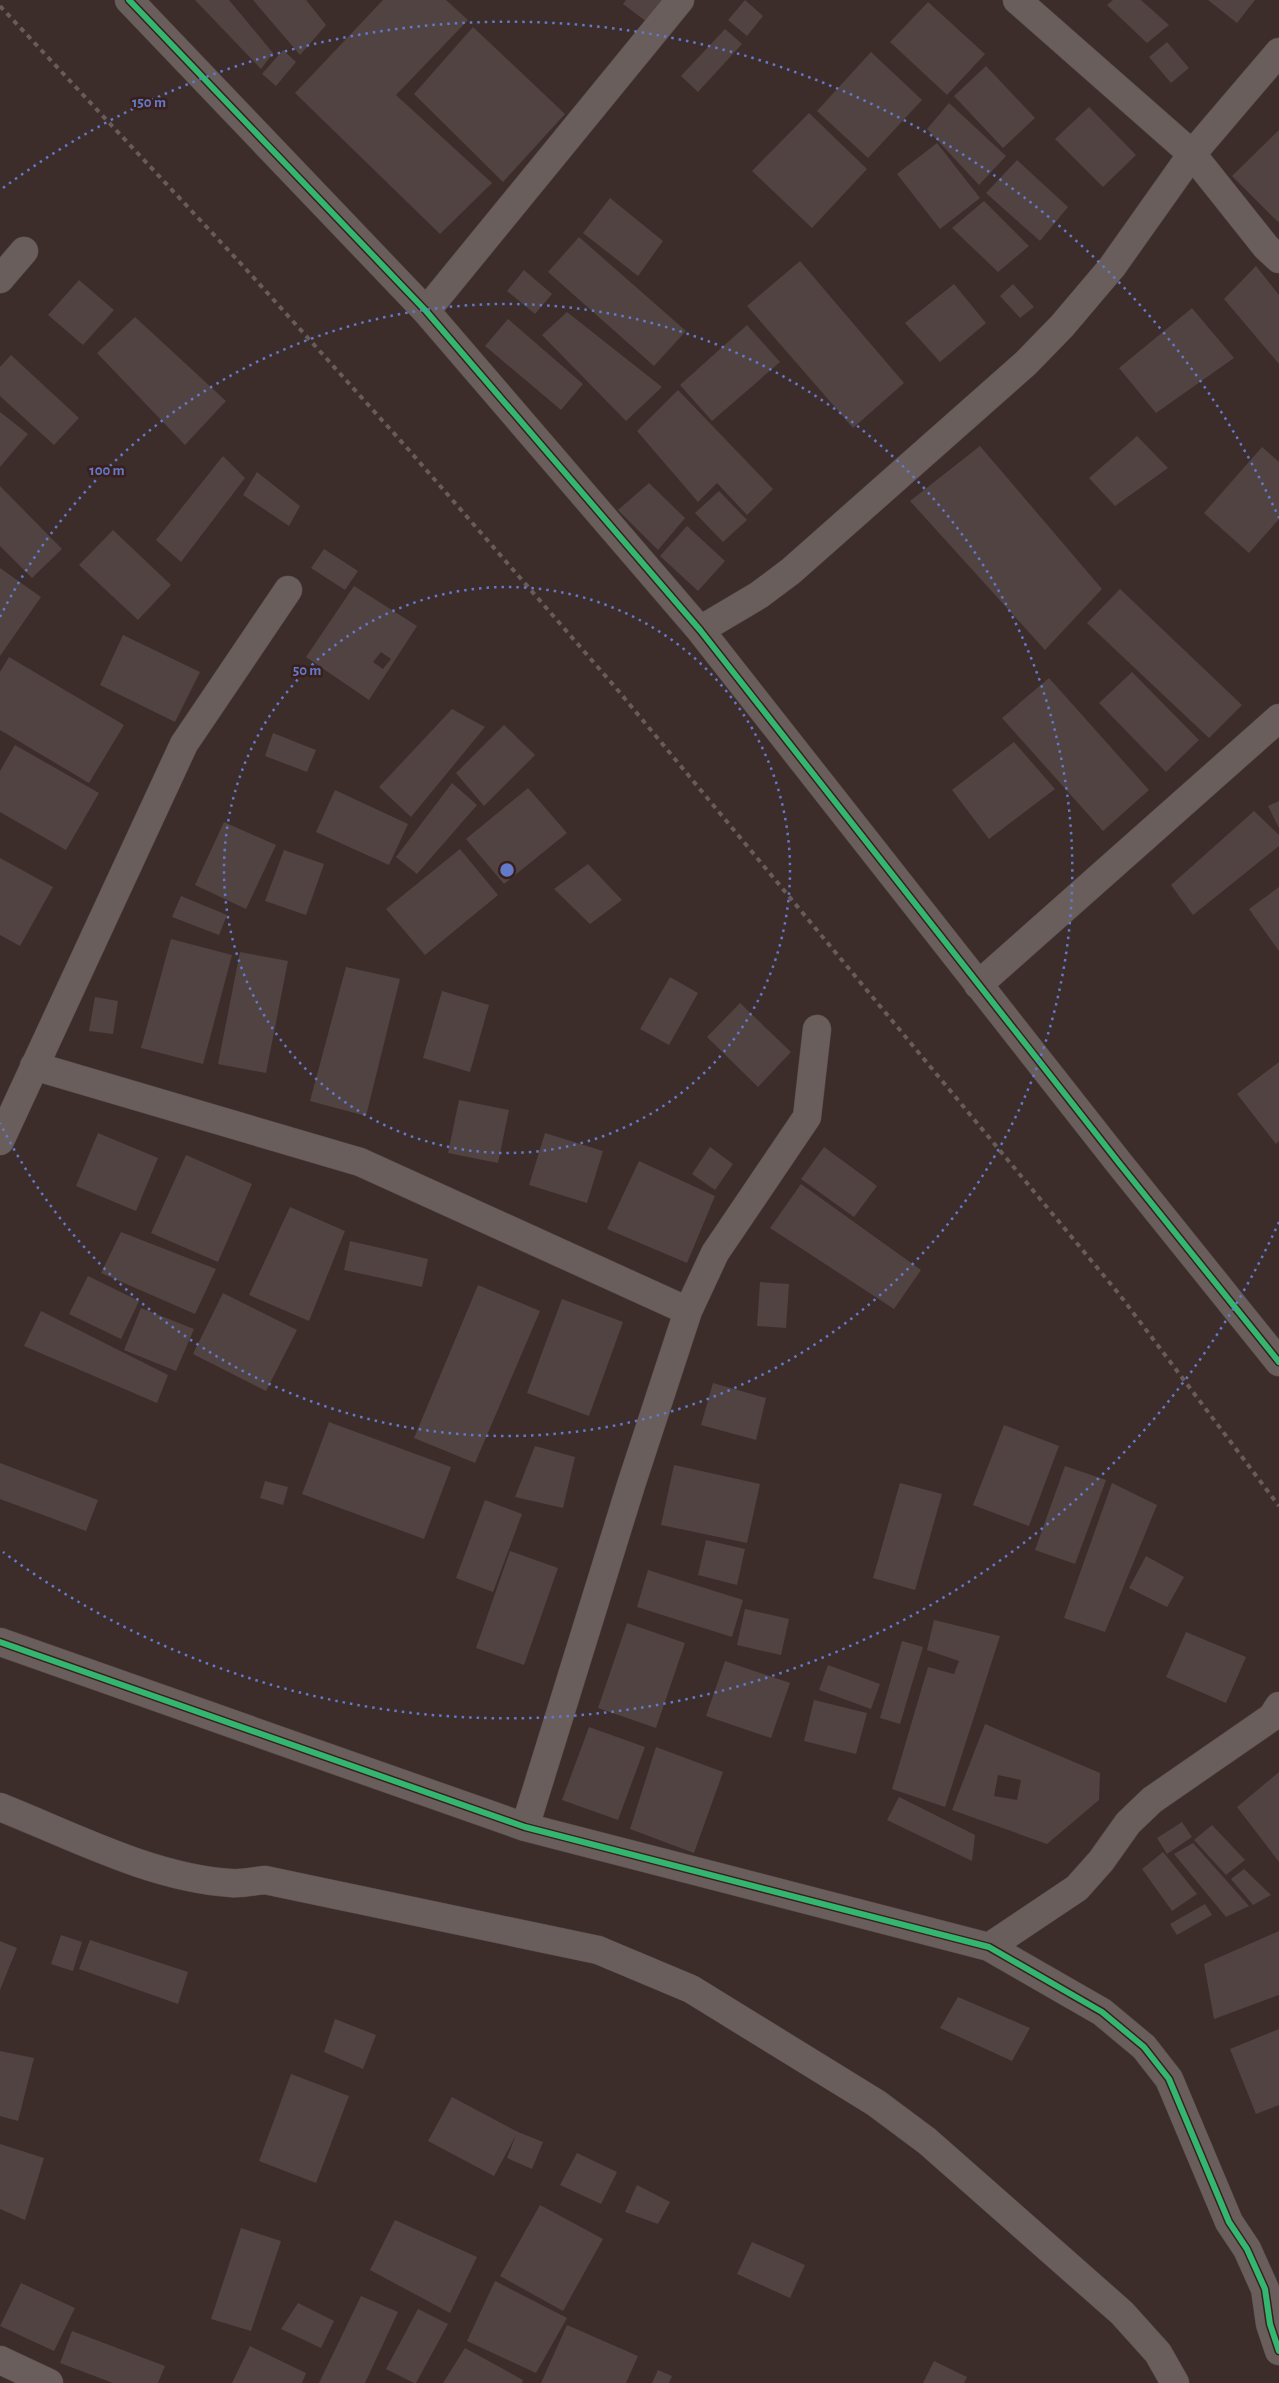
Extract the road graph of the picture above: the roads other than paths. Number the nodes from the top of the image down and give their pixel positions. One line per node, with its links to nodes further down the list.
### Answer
1 (129, 0): 9 (street)
2 (680, 0): 9 (street)
3 (1017, 0): 5 (street)
4 (1279, 52): 5 (street)
5 (1192, 154): 7 (street); 11 (street)
6 (24, 251): 8 (street)
7 (1279, 259)
8 (0, 279)
9 (426, 311): 11 (street)
10 (288, 590): 15 (street)
11 (700, 630): 13 (street)
12 (1279, 718): 13 (street)
13 (978, 985): 18 (street)
14 (817, 1029): 17 (street)
15 (34, 1066): 16 (street); 17 (street)
16 (0, 1141)
17 (688, 1311): 22 (street)
18 (1279, 1362)
19 (0, 1642): 22 (street)
20 (1279, 1706): 23 (street)
21 (0, 1807): 27 (street)
22 (525, 1827): 23 (street)
23 (989, 1947): 24 (street)
24 (1279, 2351)
25 (0, 2360): 26 (street)
26 (49, 2383)
27 (1175, 2383)

